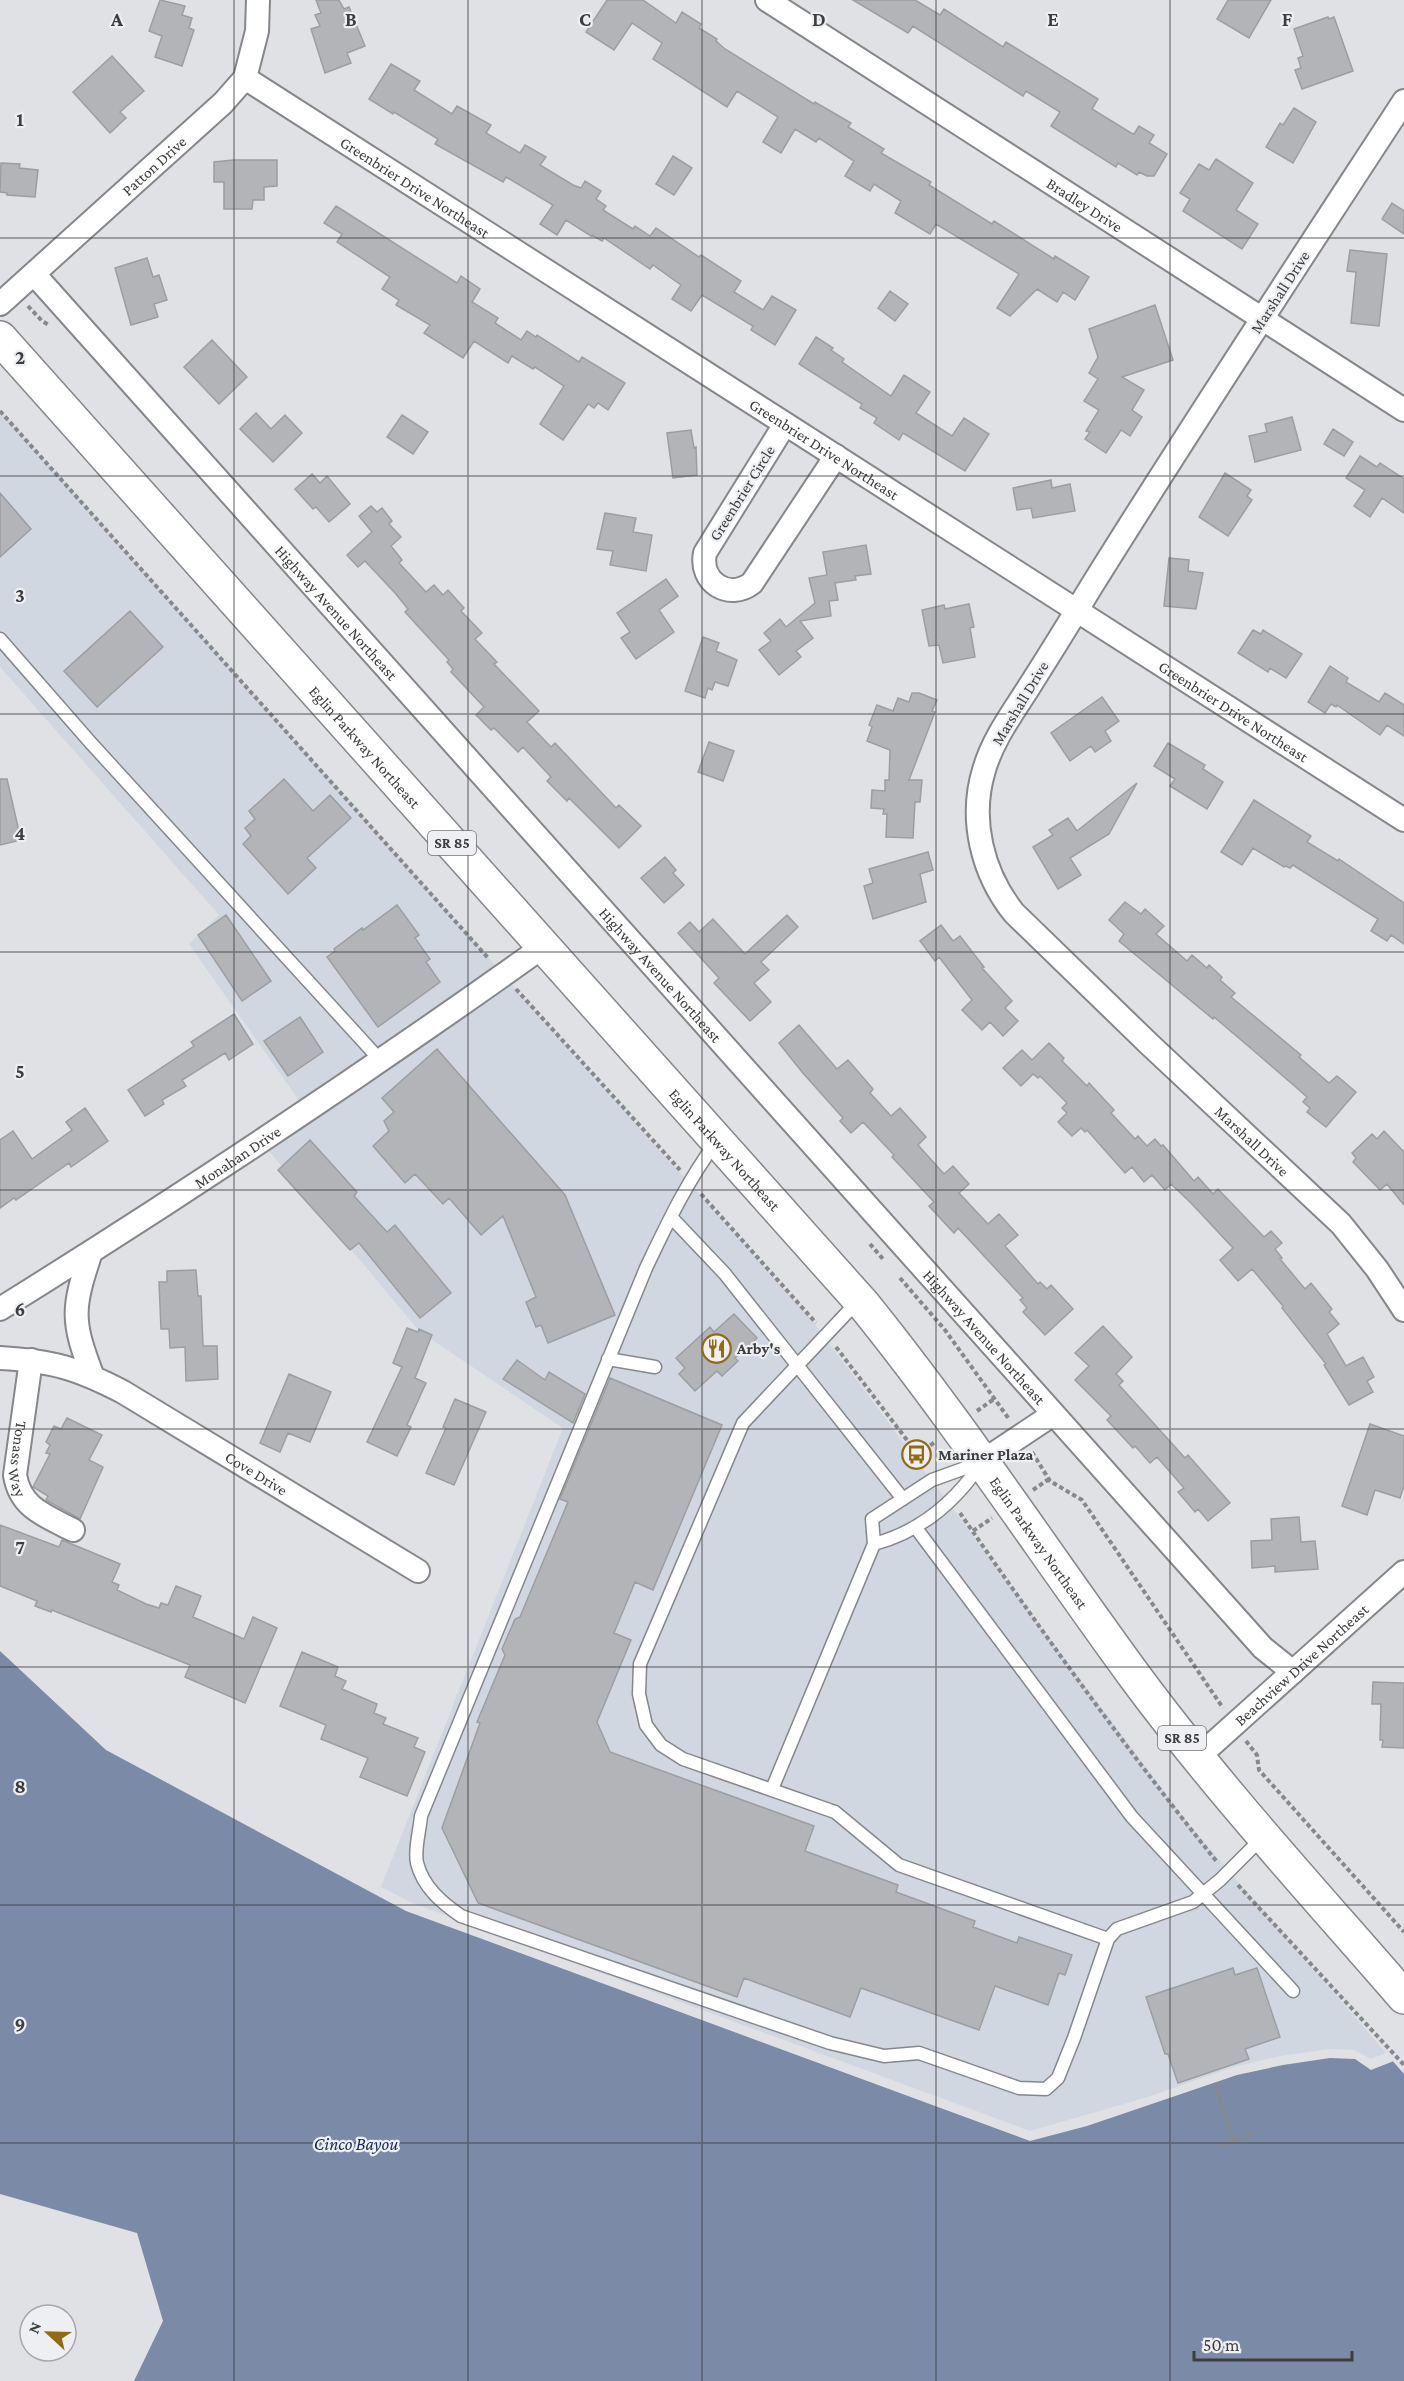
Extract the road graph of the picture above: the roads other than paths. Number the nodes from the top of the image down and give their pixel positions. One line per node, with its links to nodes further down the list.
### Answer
1 (258, 0): 3 (street, Patton Drive)
2 (767, 0): 7 (street, Bradley Drive)
3 (245, 78): 5 (street, Patton Drive); 10 (street, Greenbrier Drive Northeast)
4 (1404, 101): 7 (street, Marshall Drive)
5 (34, 274): 6 (street, Patton Drive); 29 (street, Highway Avenue Northeast)
6 (7, 297)
7 (1263, 319): 9 (street, Bradley Drive); 12 (street, Marshall Drive)
8 (0, 338): 15 (highway, Eglin Parkway Northeast / SR 85)
9 (1404, 410)
10 (786, 424): 11 (street, Greenbrier Drive Northeast); 11 (street, Greenbrier Circle)
11 (836, 456): 12 (street, Greenbrier Drive Northeast)
12 (1077, 611): 14 (street, Greenbrier Drive Northeast); 22 (street, Marshall Drive)
13 (0, 639): 16 (lane)
14 (1404, 820)
15 (544, 946): 16 (street, Monahan Drive); 17 (highway, Eglin Parkway Northeast / SR 85)
16 (381, 1061): 19 (street, Monahan Drive)
17 (718, 1140): 18 (lane); 20 (highway, Eglin Parkway Northeast / SR 85)
18 (671, 1217): 24 (lane); 26 (lane)
19 (91, 1252): 21 (street, Monahan Drive); 28 (street)
20 (859, 1300): 26 (lane); 30 (highway, Eglin Parkway Northeast / SR 85)
21 (0, 1310)
22 (1404, 1310)
23 (0, 1358): 25 (street, Cove Drive)
24 (608, 1359): 27 (lane); 42 (lane)
25 (31, 1360): 28 (street, Cove Drive); 33 (street, Tonass Way)
26 (796, 1366): 31 (lane); 39 (lane)
27 (655, 1367)
28 (93, 1377): 35 (street, Cove Drive)
29 (1052, 1415): 30 (street); 37 (street, Highway Avenue Northeast)
30 (983, 1461): 31 (lane); 32 (lane); 38 (highway, Eglin Parkway Northeast / SR 85)
31 (903, 1499): 34 (lane)
32 (916, 1528): 34 (lane); 41 (lane)
33 (73, 1530)
34 (874, 1544): 39 (lane)
35 (418, 1571)
36 (1404, 1572): 37 (street, Beachview Drive Northeast)
37 (1293, 1672): 38 (street, Beachview Drive Northeast)
38 (1197, 1758): 40 (highway, Eglin Parkway Northeast / SR 85)
39 (772, 1789): 42 (lane)
40 (1263, 1836): 41 (lane); 44 (highway, Eglin Parkway Northeast / SR 85)
41 (1202, 1894): 42 (lane); 43 (lane)
42 (1108, 1938)
43 (1293, 1991)
44 (1404, 1997)

